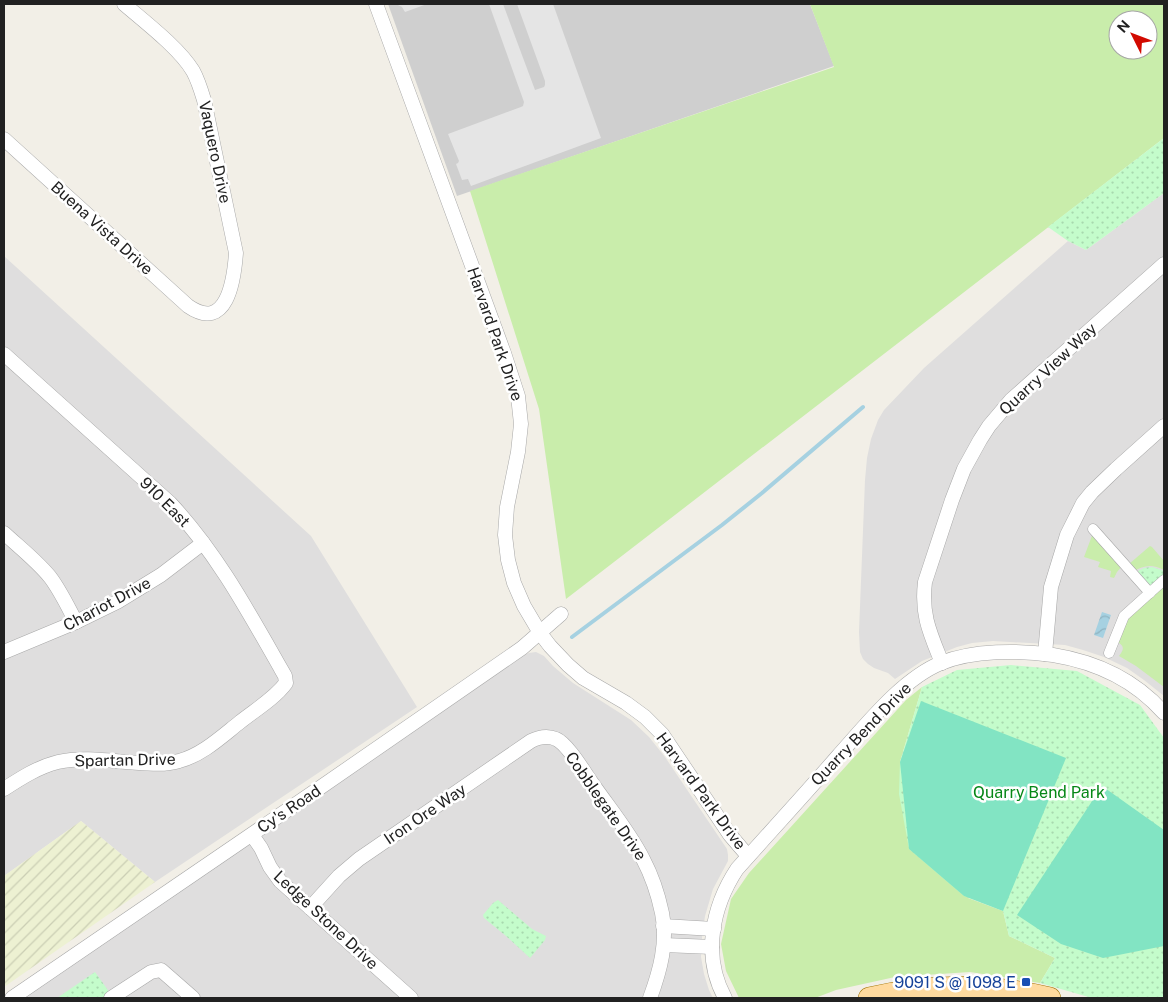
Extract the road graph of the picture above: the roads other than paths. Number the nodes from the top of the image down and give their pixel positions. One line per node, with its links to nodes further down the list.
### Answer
1 (124, 4): 5 (street, Vaquero Drive)
2 (376, 4): 15 (street, Harvard Park Drive)
3 (4, 139): 5 (street, Buena Vista Drive)
4 (1164, 264): 19 (street, Quarry View Way)
5 (203, 314)
6 (4, 354): 10 (street, 910 East)
7 (1164, 426): 18 (street)
8 (1093, 529): 12 (street)
9 (4, 534): 14 (street)
10 (203, 543): 14 (street, Chariot Drive); 20 (street, 910 East)
11 (1164, 580): 12 (street)
12 (1150, 593): 17 (street)
13 (561, 614): 15 (street, Cy's Road)
14 (76, 622): 16 (street, Chariot Drive)
15 (540, 633): 24 (street, Cy's Road); 25 (street, Harvard Park Drive)
16 (4, 652)
17 (1109, 653)
18 (1045, 654): 19 (street, Quarry Bend Drive); 21 (street, Quarry Bend Drive)
19 (942, 663): 25 (street, Quarry Bend Drive)
20 (286, 683): 23 (street, Spartan Drive)
21 (1164, 713)
22 (550, 737): 26 (street, Iron Ore Way); 27 (street, Cobblegate Drive)
23 (4, 789)
24 (252, 835): 26 (street, Ledge Stone Drive); 31 (street, Cy's Road)
25 (748, 856): 28 (street, Quarry Bend Drive)
26 (310, 908): 34 (street, Ledge Stone Drive)
27 (664, 926): 28 (street); 29 (street, Cobblegate Drive)
28 (714, 929): 30 (street, Quarry Bend Drive)
29 (664, 945): 30 (street); 35 (street, Cobblegate Drive)
30 (712, 947): 36 (street, Quarry Bend Drive)
31 (12, 998)
32 (111, 998): 33 (street)
33 (193, 998)
34 (411, 998)
35 (650, 998)
36 (726, 998)
37 (869, 998): 38 (main road)
38 (1050, 998)

